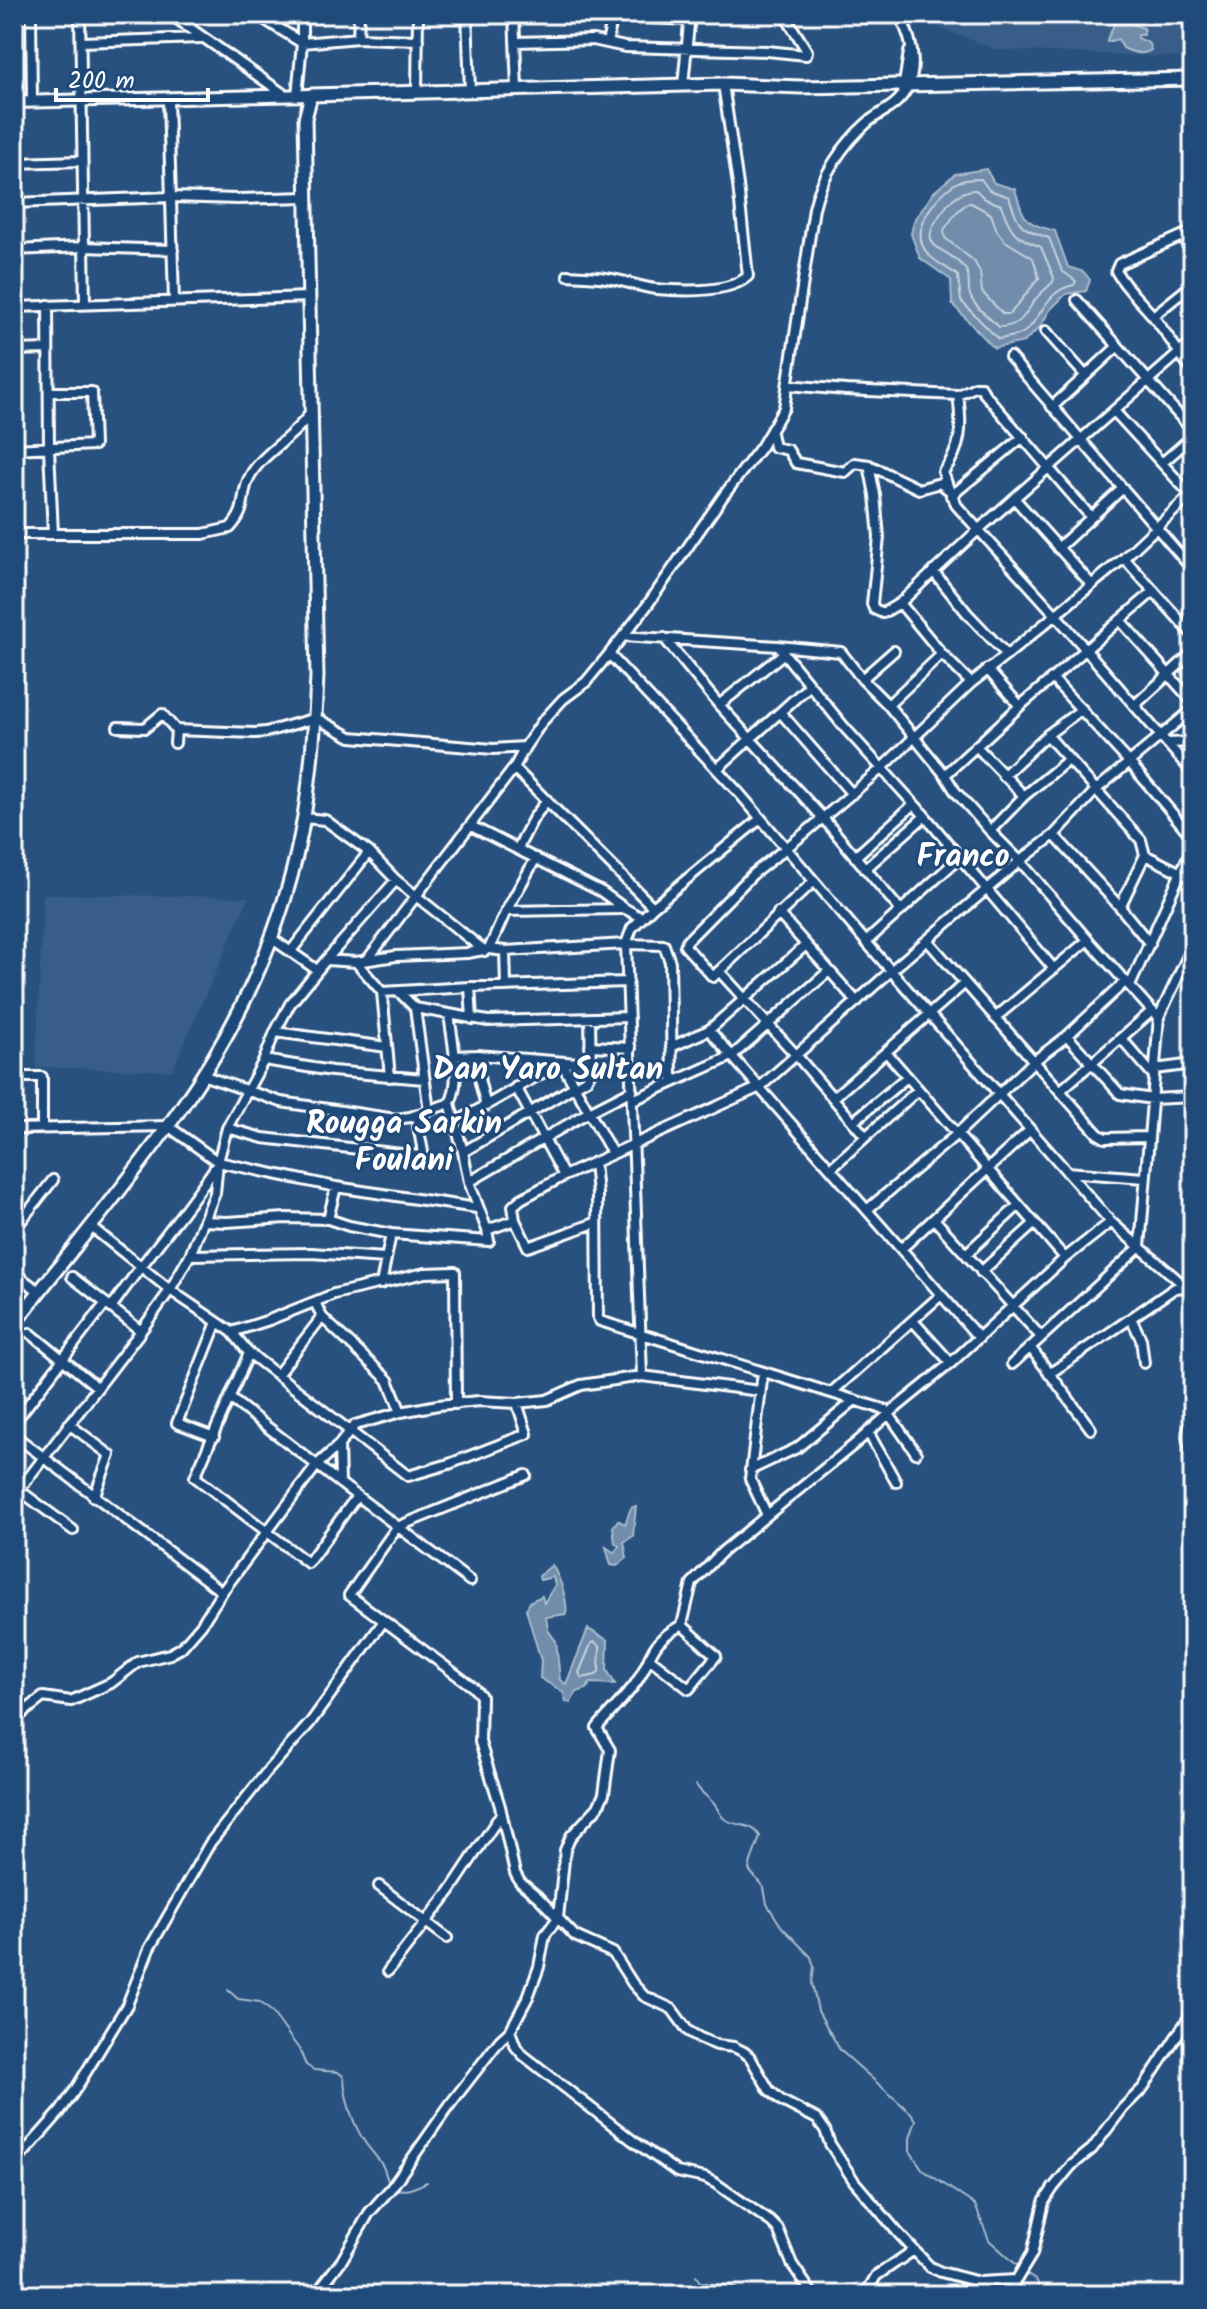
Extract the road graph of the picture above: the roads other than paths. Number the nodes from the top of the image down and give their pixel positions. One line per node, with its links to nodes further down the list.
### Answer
1 (31, 14): 35 (street)
2 (80, 14): 19 (street)
3 (170, 14): 15 (street)
4 (197, 14): 15 (street)
5 (256, 14): 21 (street)
6 (302, 14): 21 (street)
7 (359, 14): 17 (street)
8 (418, 14): 18 (street)
9 (467, 14): 29 (street)
10 (514, 14): 20 (street)
11 (784, 14): 23 (street)
12 (899, 14): 25 (street)
13 (650, 16): 14 (street); 22 (street)
14 (690, 17): 23 (street)
15 (187, 27): 16 (street)
16 (202, 38): 19 (street); 32 (street)
17 (358, 38): 18 (street); 21 (street)
18 (418, 40): 30 (street)
19 (81, 42): 34 (street)
20 (515, 42): 22 (street); 28 (street)
21 (302, 43): 32 (street)
22 (607, 43): 23 (street)
23 (685, 49): 27 (street)
24 (1193, 76): 25 (highway)
25 (907, 83): 26 (highway); 68 (street)
26 (723, 84): 27 (highway); 49 (street)
27 (683, 85): 28 (highway)
28 (517, 89): 29 (highway)
29 (470, 90): 30 (highway)
30 (417, 91): 31 (highway)
31 (311, 95): 32 (main road); 40 (highway)
32 (292, 96): 33 (main road)
33 (168, 99): 34 (main road); 39 (street)
34 (81, 100): 35 (main road); 37 (street)
35 (32, 101): 36 (main road)
36 (14, 102)
37 (82, 161): 38 (street); 41 (street)
38 (14, 163)
39 (171, 197): 40 (street); 41 (street); 47 (street)
40 (307, 197): 51 (highway)
41 (83, 200): 42 (street); 45 (street)
42 (14, 203)
43 (1193, 231): 44 (street)
44 (1187, 240): 48 (street); 57 (street)
45 (84, 247): 46 (street); 47 (street); 54 (street)
46 (14, 250)
47 (173, 250): 53 (street)
48 (1193, 258)
49 (568, 275)
50 (1193, 284): 57 (street)
51 (309, 297): 53 (street); 72 (highway)
52 (1077, 300): 60 (street)
53 (174, 301): 54 (street)
54 (85, 303): 55 (street)
55 (48, 305): 56 (street); 61 (street)
56 (14, 307)
57 (1153, 316): 63 (street)
58 (1046, 331): 66 (street)
59 (1193, 341): 63 (street)
60 (1118, 346): 66 (street); 67 (street)
61 (48, 349): 62 (street); 69 (street)
62 (14, 350)
63 (1178, 354): 65 (street); 67 (street)
64 (1010, 357): 71 (street)
65 (1193, 371)
66 (1085, 375): 71 (street)
67 (1148, 380): 73 (street); 75 (street)
68 (788, 385): 70 (street); 74 (street)
69 (49, 392): 78 (street); 78 (street)
70 (958, 395): 76 (street); 84 (street)
71 (1052, 407): 77 (street)
72 (312, 411): 91 (street); 125 (highway)
73 (1114, 411): 77 (street); 80 (street)
74 (771, 433): 81 (street); 102 (street)
75 (1193, 433): 80 (street)
76 (1023, 437): 82 (street); 84 (street)
77 (1081, 439): 82 (street); 83 (street)
78 (49, 448): 79 (street); 91 (street)
79 (14, 449)
80 (1162, 463): 85 (street)
81 (869, 465): 84 (street); 98 (street)
82 (1048, 469): 86 (street); 87 (street)
83 (1123, 488): 87 (street); 88 (street)
84 (950, 493): 89 (street)
85 (1192, 494): 88 (street)
86 (1014, 498): 89 (street); 92 (street)
87 (1091, 517): 92 (street)
88 (1158, 528): 93 (street); 94 (street)
89 (978, 530): 95 (street); 99 (street)
90 (14, 534): 91 (street)
91 (53, 534)
92 (1058, 548): 96 (street)
93 (1124, 558): 96 (street); 97 (street)
94 (1193, 570)
95 (933, 571): 98 (street); 110 (street)
96 (1091, 584): 99 (street)
97 (1154, 591): 100 (street); 101 (street)
98 (900, 603): 109 (street)
99 (1055, 614): 104 (street); 110 (street)
100 (1120, 620): 104 (street); 112 (street)
101 (1193, 635)
102 (623, 636): 103 (street); 108 (street)
103 (664, 638): 105 (street); 118 (street)
104 (1086, 649): 114 (street); 120 (street)
105 (781, 650): 113 (street); 116 (street); 118 (street)
106 (894, 651): 113 (street)
107 (1193, 652): 112 (street)
108 (609, 654): 135 (street); 139 (street)
109 (942, 654): 115 (street); 119 (street)
110 (1007, 655): 111 (street)
111 (987, 669): 115 (street); 121 (street)
112 (1168, 675): 117 (street); 120 (street)
113 (862, 679): 119 (street)
114 (1053, 679): 121 (street); 122 (street)
115 (971, 683): 130 (street)
116 (809, 686): 124 (street); 140 (street)
117 (1193, 702)
118 (719, 705): 129 (street)
119 (888, 705): 130 (street)
120 (1135, 705): 131 (street)
121 (1020, 706): 134 (street)
122 (1082, 709): 128 (street); 137 (street)
123 (1193, 709): 131 (street)
124 (781, 713): 129 (street); 145 (street)
125 (316, 718): 127 (street); 135 (street); 150 (highway)
126 (118, 727): 127 (street)
127 (176, 730): 133 (street)
128 (1047, 735): 136 (street); 143 (street)
129 (750, 738): 139 (street); 151 (street)
130 (915, 738): 140 (street); 142 (street)
131 (1164, 740): 132 (street); 137 (street); 141 (street)
132 (1193, 742)
133 (175, 743)
134 (976, 746): 142 (street); 143 (street)
135 (525, 747): 138 (street)
136 (1068, 760): 144 (street); 146 (street)
137 (1130, 763): 144 (street); 156 (street)
138 (514, 768): 147 (street); 153 (street)
139 (717, 769): 152 (street)
140 (881, 769): 145 (street); 148 (street)
141 (1193, 773)
142 (945, 775): 154 (street)
143 (1003, 776): 146 (street)
144 (1096, 790): 155 (street); 161 (street)
145 (852, 794): 151 (street)
146 (1024, 796): 154 (street)
147 (547, 800): 158 (street); 173 (street)
148 (913, 805): 149 (street); 162 (street)
149 (925, 816): 164 (street); 166 (street)
150 (304, 818): 160 (street); 180 (highway)
151 (823, 818): 159 (street); 162 (street)
152 (760, 819): 159 (street); 173 (street)
153 (471, 826): 158 (street); 172 (street)
154 (990, 831): 165 (street)
155 (1054, 835): 165 (street); 174 (street)
156 (1193, 838)
157 (1193, 845): 167 (street)
158 (518, 848): 163 (street)
159 (785, 848): 170 (street); 200 (street)
160 (369, 852): 169 (street); 190 (street)
161 (1145, 855): 167 (street); 174 (street)
162 (855, 857): 166 (street)
163 (536, 858): 175 (street); 176 (street)
164 (959, 858): 171 (street); 177 (street)
165 (1020, 861): 171 (street); 182 (street)
166 (865, 869): 177 (street)
167 (1181, 873): 168 (street); 186 (street)
168 (1193, 879)
169 (396, 880): 172 (street); 193 (street)
170 (814, 881): 178 (street); 184 (street)
171 (987, 891): 183 (street); 197 (street)
172 (417, 896): 181 (street); 189 (street)
173 (653, 907): 179 (street)
174 (1120, 907): 186 (street)
175 (624, 908): 176 (street); 179 (street)
176 (506, 911): 189 (street)
177 (901, 911): 184 (street)
178 (778, 913): 187 (street); 200 (street)
179 (642, 918): 185 (street)
180 (271, 938): 190 (street); 240 (highway)
181 (385, 940): 192 (street); 194 (street)
182 (1088, 940): 197 (street); 204 (street)
183 (928, 941): 199 (street); 203 (street)
184 (866, 942): 199 (street)
185 (626, 944): 191 (street); 202 (street); 226 (street)
186 (1150, 944): 204 (street)
187 (806, 945): 201 (street); 209 (street)
188 (1193, 945): 196 (street)
189 (487, 950): 191 (street); 192 (street)
190 (291, 951): 198 (street)
191 (505, 951): 205 (street)
192 (396, 956): 194 (street)
193 (326, 960): 195 (street); 198 (street)
194 (366, 961): 195 (street)
195 (356, 962): 207 (street)
196 (1190, 963): 214 (street)
197 (1054, 969): 217 (street)
198 (317, 970): 221 (street)
199 (892, 970): 210 (street); 213 (street)
200 (719, 971): 209 (street)
201 (829, 971): 210 (street); 219 (street)
202 (628, 982): 205 (street); 215 (street)
203 (965, 983): 213 (street); 217 (street)
204 (1128, 984): 214 (street); 222 (street)
205 (506, 985): 206 (street)
206 (470, 987): 208 (street); 218 (street)
207 (382, 992): 208 (street); 225 (street)
208 (399, 992): 211 (street)
209 (745, 999): 219 (street); 220 (street)
210 (857, 1002): 232 (street)
211 (415, 1008): 212 (street); 244 (street)
212 (449, 1014): 218 (street); 230 (street)
213 (929, 1014): 228 (street); 252 (street)
214 (1156, 1014): 223 (street); 239 (street)
215 (629, 1017): 216 (street); 227 (street)
216 (590, 1018): 218 (street); 224 (street)
217 (995, 1018): 234 (street)
218 (472, 1019)
219 (769, 1025): 231 (street); 232 (street)
220 (709, 1030): 226 (street); 231 (street)
221 (275, 1032): 225 (street); 233 (street)
222 (1067, 1036): 234 (street); 236 (street)
223 (1121, 1038): 236 (street); 239 (street)
224 (590, 1046): 227 (street); 237 (street)
225 (387, 1047): 242 (street)
226 (671, 1047): 245 (street)
227 (631, 1048): 253 (street)
228 (886, 1052): 243 (street); 255 (street)
229 (477, 1055): 230 (street); 235 (street); 258 (street)
230 (454, 1056): 257 (street)
231 (732, 1056): 245 (street); 248 (street)
232 (797, 1056): 248 (street); 255 (street)
233 (264, 1060): 242 (street); 249 (street)
234 (1034, 1061): 251 (street); 252 (street)
235 (561, 1062): 237 (street); 246 (street); 247 (street)
236 (1092, 1063): 251 (street); 256 (street)
237 (591, 1064): 246 (street)
238 (1193, 1064): 239 (street)
239 (1155, 1072): 256 (street)
240 (202, 1075): 249 (street); 265 (highway)
241 (14, 1077): 268 (street)
242 (390, 1077): 244 (street)
243 (907, 1077): 250 (street); 263 (street)
244 (424, 1079): 259 (street)
245 (677, 1080): 253 (street)
246 (574, 1085): 260 (street); 261 (street)
247 (516, 1087): 258 (street); 260 (street)
248 (760, 1087): 274 (street); 279 (street)
249 (249, 1090): 262 (street); 266 (street)
250 (918, 1090): 270 (street); 272 (street)
251 (1061, 1090): 273 (street)
252 (999, 1094): 269 (street); 270 (street)
253 (632, 1095): 261 (street); 274 (street)
254 (1193, 1097): 256 (street)
255 (833, 1098): 263 (street)
256 (1152, 1099): 273 (street)
257 (450, 1103): 259 (street); 264 (street)
258 (486, 1106): 264 (street)
259 (429, 1111): 262 (street)
260 (530, 1111): 271 (street); 275 (street)
261 (589, 1112): 271 (street); 276 (street)
262 (416, 1115): 266 (street)
263 (853, 1122): 272 (street)
264 (455, 1123): 275 (street)
265 (168, 1126): 268 (street); 277 (street); 297 (highway)
266 (227, 1128): 277 (street)
267 (14, 1129): 268 (street)
268 (42, 1129)
269 (1030, 1130): 280 (street); 281 (street)
270 (957, 1134): 280 (street); 289 (street)
271 (545, 1137): 282 (street); 285 (street)
272 (866, 1137): 279 (street)
273 (1148, 1137): 283 (street)
274 (634, 1144): 276 (street); 327 (street)
275 (463, 1152): 285 (street)
276 (612, 1153): 278 (street)
277 (218, 1162): 286 (street); 293 (street); 307 (street)
278 (594, 1162): 282 (street); 295 (street)
279 (831, 1168): 289 (street)
280 (987, 1169): 287 (street); 291 (street)
281 (1067, 1172): 283 (street); 294 (street)
282 (564, 1176): 292 (street)
283 (1144, 1178): 301 (street)
284 (53, 1180): 298 (street)
285 (469, 1182): 288 (street)
286 (336, 1187): 288 (street); 290 (street)
287 (1019, 1205): 296 (street); 303 (street)
288 (477, 1208): 299 (street)
289 (868, 1209): 302 (street)
290 (328, 1219): 293 (street); 300 (street)
291 (934, 1219): 302 (street); 303 (street)
292 (515, 1220): 295 (street); 299 (street)
293 (204, 1221): 304 (street)
294 (1111, 1222): 301 (street); 306 (street)
295 (595, 1223): 327 (street)
296 (1035, 1223): 306 (street); 308 (street)
297 (90, 1226): 307 (street); 314 (highway)
298 (14, 1230)
299 (487, 1230): 300 (street)
300 (391, 1234): 305 (street)
301 (1140, 1247): 312 (street); 328 (street)
302 (901, 1249): 315 (street)
303 (966, 1254): 308 (street)
304 (190, 1255): 305 (street); 313 (street)
305 (385, 1258): 311 (street)
306 (1065, 1258): 317 (street)
307 (140, 1266): 313 (street); 318 (street)
308 (981, 1272): 317 (street)
309 (14, 1273): 314 (street)
310 (72, 1277): 318 (street)
311 (381, 1284): 316 (street); 346 (street)
312 (1190, 1288): 320 (street)
313 (170, 1290): 322 (street); 324 (street)
314 (39, 1291): 323 (highway)
315 (941, 1295): 321 (street); 329 (street)
316 (315, 1302): 319 (street); 325 (street)
317 (1014, 1305): 328 (street); 329 (street)
318 (108, 1306): 324 (street); 332 (street)
319 (322, 1317): 338 (street); 347 (street)
320 (1131, 1318): 334 (street); 337 (street)
321 (913, 1321): 333 (street); 342 (street)
322 (217, 1322): 325 (street); 356 (street)
323 (14, 1324)
324 (141, 1331): 340 (street)
325 (232, 1332): 331 (street)
326 (30, 1333): 332 (street)
327 (641, 1334): 336 (street); 339 (street)
328 (1041, 1337): 330 (street)
329 (979, 1338): 333 (street)
330 (1030, 1347): 335 (street); 337 (street)
331 (249, 1353): 338 (street); 343 (street)
332 (63, 1359): 340 (street); 350 (street)
333 (951, 1363): 348 (street)
334 (1144, 1363)
335 (1012, 1364)
336 (763, 1372): 341 (street); 342 (street)
337 (1049, 1374): 352 (street)
338 (277, 1375): 353 (street)
339 (642, 1376): 341 (street); 345 (street)
340 (97, 1387): 351 (street)
341 (760, 1391): 362 (street)
342 (832, 1392): 344 (street)
343 (231, 1399): 356 (street); 361 (street)
344 (855, 1400): 348 (street); 362 (street)
345 (517, 1403): 346 (street); 353 (street)
346 (456, 1404): 347 (street)
347 (401, 1412): 353 (street)
348 (889, 1413): 354 (street); 358 (street)
349 (1193, 1420): 359 (street)
350 (14, 1423)
351 (69, 1424): 360 (street); 368 (street)
352 (1091, 1429)
353 (349, 1431): 357 (street)
354 (868, 1432): 364 (street); 369 (street)
355 (14, 1435): 360 (street)
356 (214, 1437): 372 (street)
357 (339, 1445): 361 (street); 365 (street)
358 (916, 1453)
359 (1193, 1455)
360 (44, 1458): 366 (street); 368 (street)
361 (317, 1465): 365 (street); 372 (street)
362 (750, 1470): 369 (street)
363 (526, 1475): 370 (street)
364 (896, 1482)
365 (340, 1483): 367 (street)
366 (16, 1488): 371 (street)
367 (357, 1496): 370 (street); 372 (street)
368 (94, 1497): 374 (street)
369 (767, 1515): 376 (street)
370 (397, 1527): 373 (street); 375 (street)
371 (73, 1530)
372 (268, 1531): 374 (street)
373 (470, 1581)
374 (222, 1592): 378 (street)
375 (383, 1622): 379 (street); 387 (street)
376 (682, 1625): 377 (street); 377 (street)
377 (649, 1658): 381 (street)
378 (14, 1720)
379 (501, 1814): 381 (street); 382 (street)
380 (379, 1886): 382 (street)
381 (558, 1918): 386 (street); 388 (street)
382 (427, 1922): 383 (street); 384 (street)
383 (447, 1938)
384 (388, 1971)
385 (1193, 2011): 389 (street)
386 (510, 2031): 390 (street); 391 (street)
387 (14, 2164)
388 (914, 2250): 389 (street); 392 (street)
389 (1016, 2280): 393 (street)
390 (315, 2295)
391 (813, 2295)
392 (865, 2295)
393 (1009, 2295)

